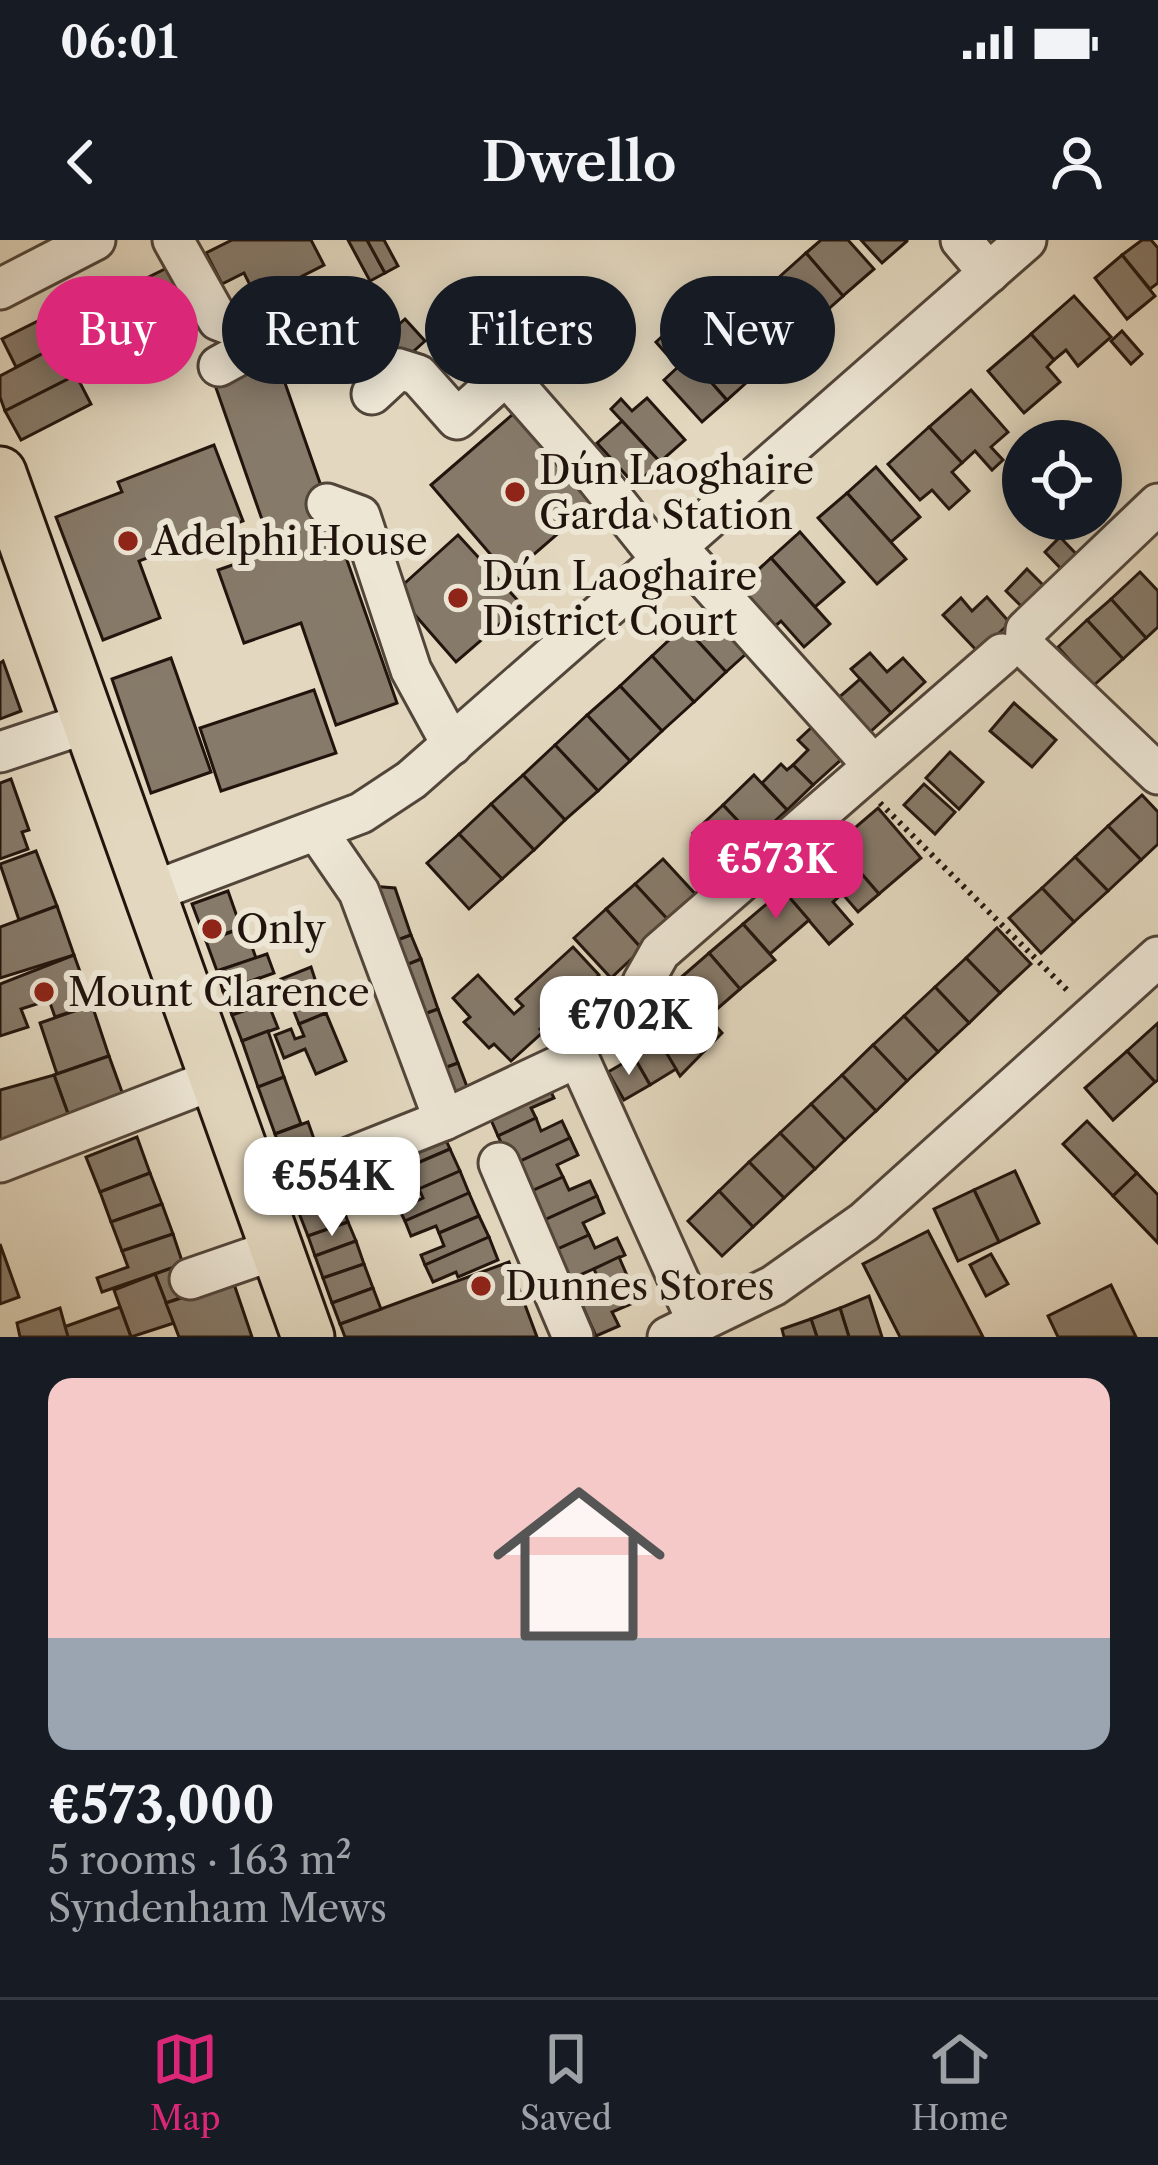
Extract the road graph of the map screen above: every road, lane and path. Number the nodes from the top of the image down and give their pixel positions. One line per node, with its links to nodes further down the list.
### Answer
1 (173, 240): 7 (street)
2 (961, 240): 5 (street)
3 (1026, 240): 5 (street)
4 (75, 245): 6 (street)
5 (988, 273): 14 (street)
6 (0, 289)
7 (222, 322)
8 (222, 364): 9 (street)
9 (219, 366)
10 (372, 394): 14 (street)
11 (0, 473): 16 (main road)
12 (327, 503): 17 (street)
13 (1158, 504): 20 (street)
14 (669, 553): 17 (street); 19 (street)
15 (1002, 654): 19 (street)
16 (87, 723): 18 (street); 22 (main road)
17 (452, 745): 21 (street)
18 (0, 752)
19 (865, 772): 24 (street); 25 (path)
20 (1158, 774)
21 (317, 831): 22 (street); 27 (street)
22 (149, 893): 26 (main road)
23 (1158, 957): 25 (street)
24 (643, 982)
25 (1094, 1018): 33 (street)
26 (215, 1079): 28 (street); 30 (main road)
27 (444, 1120): 30 (street); 33 (street)
28 (0, 1162)
29 (499, 1163): 35 (street)
30 (258, 1194): 31 (main road)
31 (277, 1249): 32 (street); 34 (main road)
32 (190, 1280)
33 (683, 1330)
34 (308, 1337)
35 (573, 1337)

